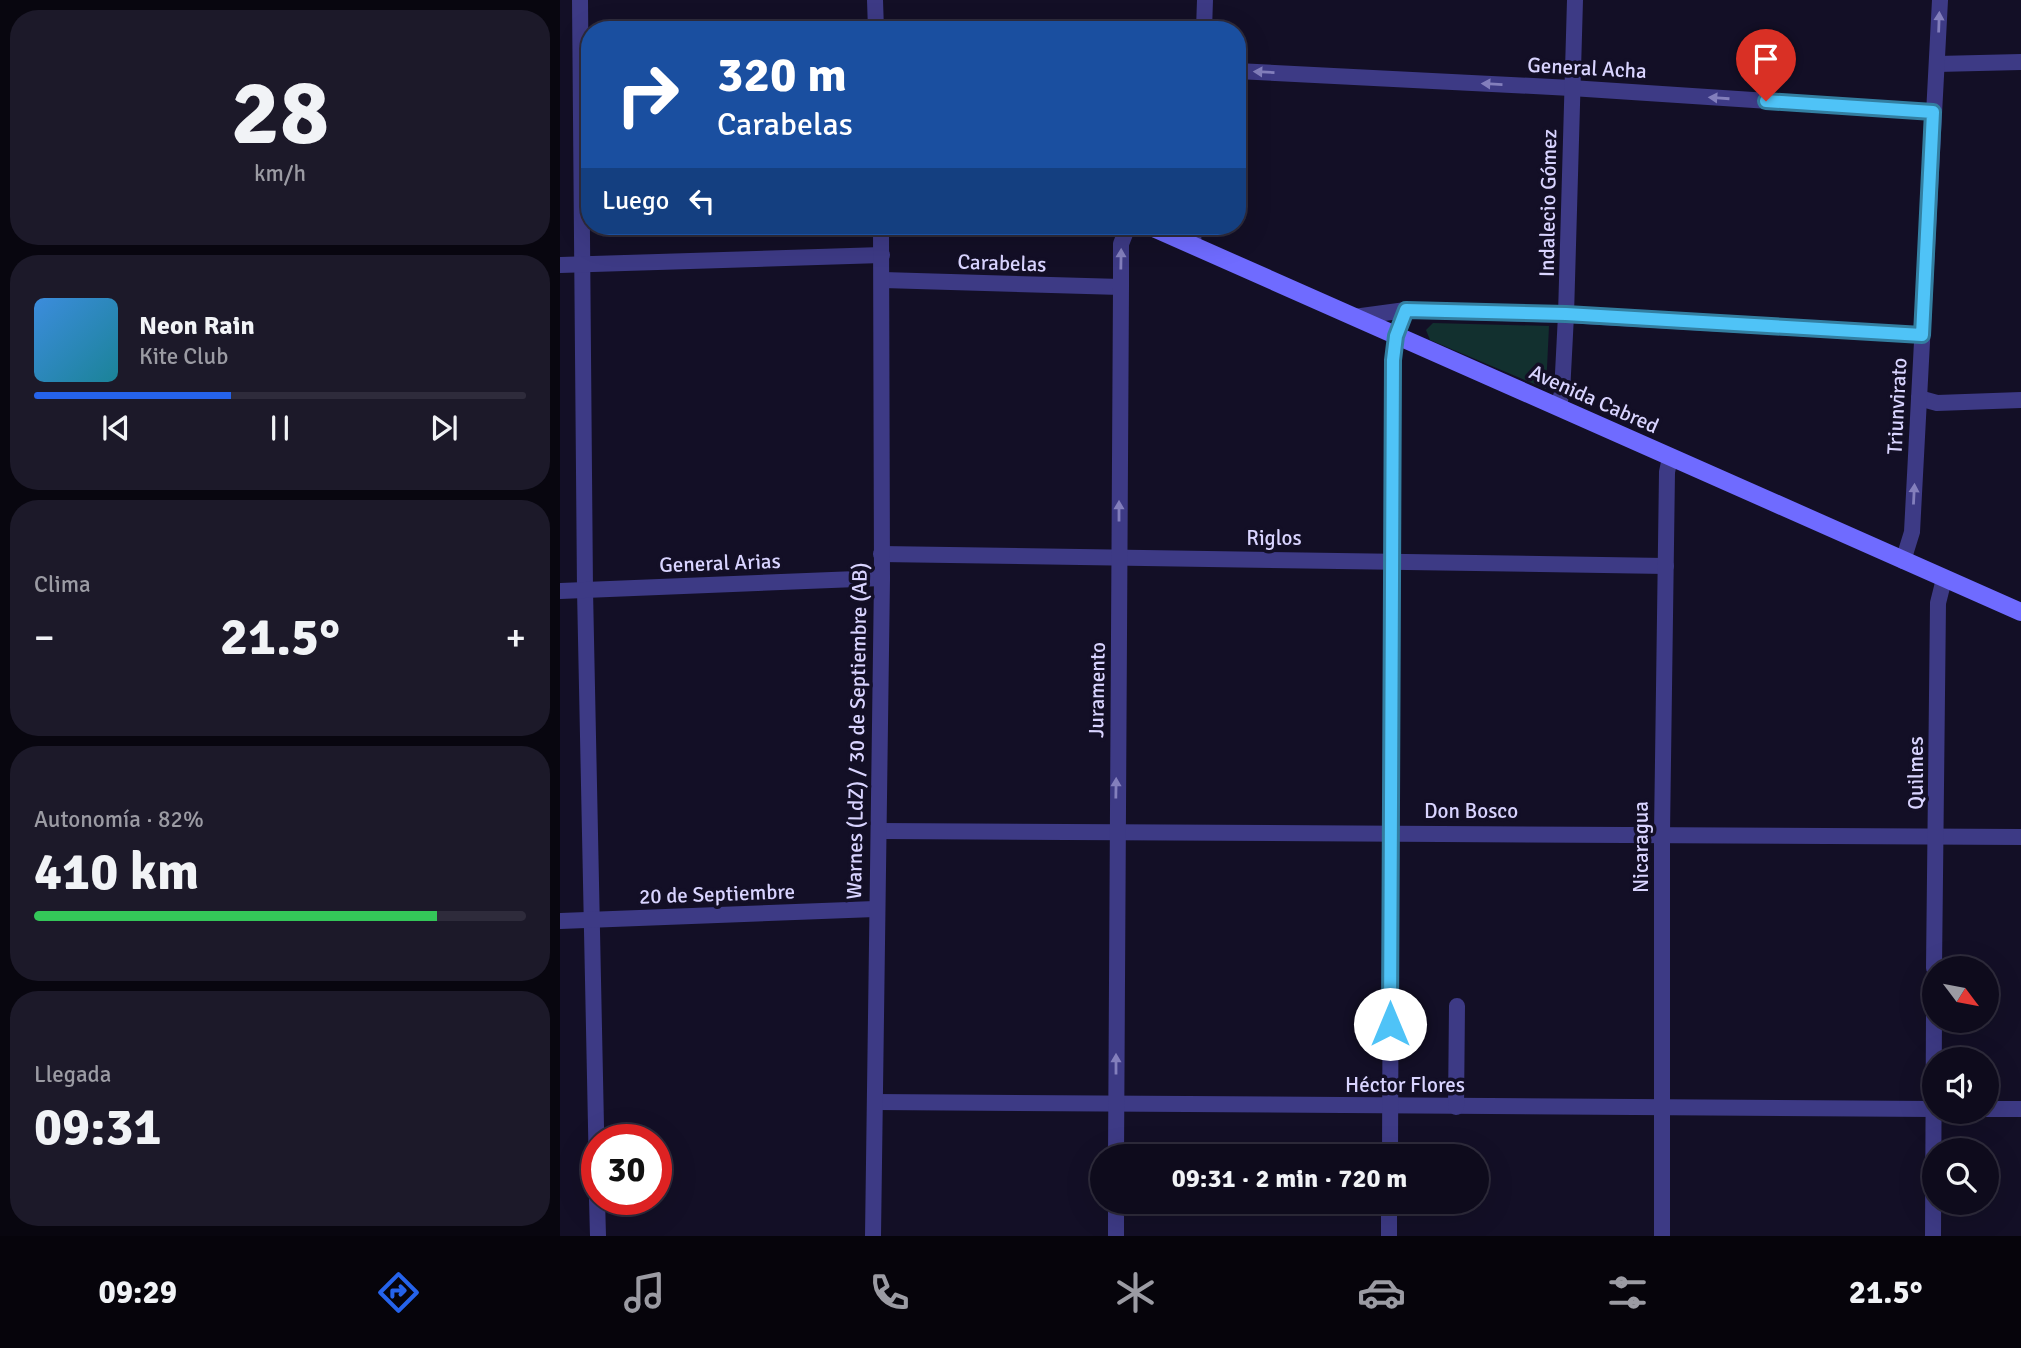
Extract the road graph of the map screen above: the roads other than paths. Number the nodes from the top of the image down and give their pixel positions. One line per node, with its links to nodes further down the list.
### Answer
1 (580, 0): 13 (street)
2 (874, 0): 6 (street)
3 (1205, 0): 7 (street)
4 (1575, 0): 11 (street, Indalecio Gómez)
5 (1940, 0): 9 (street, Triunvirato, one-way to 5)
6 (875, 21)
7 (1204, 21)
8 (2021, 62): 9 (street)
9 (1937, 64): 12 (street, Triunvirato)
10 (1246, 71): 11 (street, General Acha, one-way to 10)
11 (1572, 88): 12 (street, General Acha, one-way to 11); 26 (street, Indalecio Gómez)
12 (1933, 112): 28 (street, Triunvirato)
13 (581, 132)
14 (582, 235): 21 (street)
15 (881, 235): 20 (street, Warnes (LdZ) / 30 de Septiembre (AB))
16 (1124, 235): 24 (street, Juramento, one-way to 16)
17 (1171, 235): 19 (street, Avenida Cabred)
18 (1194, 235): 19 (street)
19 (1193, 244): 27 (street, Avenida Cabred)
20 (882, 255): 21 (street); 23 (street, Warnes (LdZ) / 30 de Septiembre (AB))
21 (582, 264): 22 (street); 41 (street)
22 (560, 265)
23 (883, 281): 24 (street, Carabelas); 34 (street, Warnes (LdZ) / 30 de Septiembre (AB))
24 (1121, 287): 35 (street, Juramento, one-way to 24)
25 (1406, 310): 26 (street); 27 (street); 29 (street)
26 (1566, 314): 28 (street); 32 (street, Indalecio Gómez)
27 (1354, 317): 29 (street, Avenida Cabred)
28 (1922, 335): 30 (street, Triunvirato)
29 (1396, 336): 32 (street, Avenida Cabred); 36 (street)
30 (1919, 398): 31 (street); 37 (street, Triunvirato, one-way to 30)
31 (2021, 400)
32 (1558, 407): 33 (street, Avenida Cabred)
33 (1670, 458): 37 (street, Avenida Cabred); 38 (street, Nicaragua)
34 (881, 554): 35 (street, Riglos); 39 (street, Warnes (LdZ) / 30 de Septiembre (AB))
35 (1119, 558): 36 (street, Riglos); 45 (street, Juramento, one-way to 35)
36 (1393, 560): 38 (street, Riglos); 46 (street)
37 (1903, 561): 40 (street, Avenida Cabred)
38 (1666, 566): 47 (street, Nicaragua)
39 (882, 578): 41 (street, General Arias); 44 (street, Warnes (LdZ) / 30 de Septiembre (AB))
40 (1944, 579): 43 (street, Avenida Cabred); 48 (street, Quilmes)
41 (586, 590): 42 (street, General Arias); 52 (street)
42 (560, 591)
43 (2021, 612)
44 (879, 831): 45 (street, Don Bosco); 50 (street, Warnes (LdZ) / 30 de Septiembre (AB))
45 (1116, 831): 46 (street, Don Bosco); 56 (street, Juramento, one-way to 45)
46 (1390, 831): 47 (street, Don Bosco); 57 (street)
47 (1662, 833): 48 (street, Don Bosco); 59 (street, Nicaragua)
48 (1936, 836): 49 (street, Don Bosco); 53 (street, Quilmes)
49 (2021, 837)
50 (875, 909): 52 (street, 20 de Septiembre); 55 (street, Warnes (LdZ) / 30 de Septiembre (AB))
51 (560, 920): 52 (street, 20 de Septiembre)
52 (593, 920): 63 (street)
53 (1934, 956)
54 (1457, 1006): 58 (street)
55 (875, 1102): 56 (street, Héctor Flores); 71 (street, Warnes (LdZ) / 30 de Septiembre (AB))
56 (1116, 1103): 57 (street, Héctor Flores); 65 (street, Juramento)
57 (1390, 1107): 58 (street, Héctor Flores); 66 (street)
58 (1456, 1107): 59 (street, Héctor Flores)
59 (1664, 1108): 60 (street, Héctor Flores); 74 (street, Nicaragua)
60 (1922, 1109)
61 (1999, 1109): 62 (street)
62 (2021, 1109)
63 (596, 1124)
64 (1933, 1124): 75 (street)
65 (1116, 1144)
66 (1390, 1144)
67 (1116, 1214): 72 (street)
68 (1389, 1214): 73 (street)
69 (597, 1215): 70 (street)
70 (598, 1236)
71 (873, 1236)
72 (1116, 1236)
73 (1389, 1236)
74 (1662, 1236)
75 (1933, 1236)

